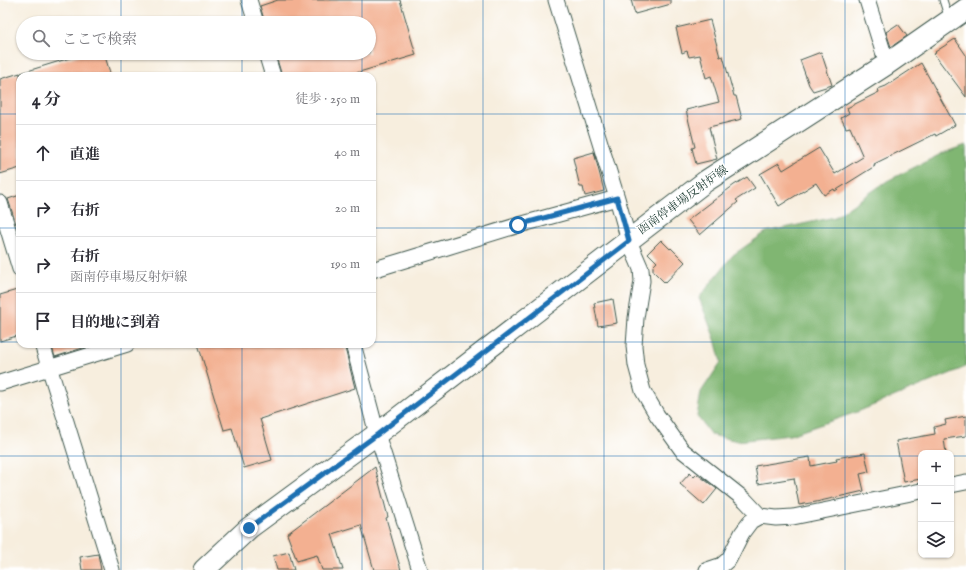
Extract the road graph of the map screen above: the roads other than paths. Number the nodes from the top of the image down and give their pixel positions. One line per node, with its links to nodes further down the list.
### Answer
1 (250, 0): 6 (street)
2 (556, 0): 11 (street)
3 (867, 0): 9 (street)
4 (943, 0): 7 (lane)
5 (966, 9): 7 (main road, 函南停車場反射炉線)
6 (254, 16)
7 (949, 21): 9 (main road, 函南停車場反射炉線)
8 (268, 60): 10 (street)
9 (887, 64): 13 (main road, 函南停車場反射炉線)
10 (272, 72)
11 (617, 198): 13 (street); 15 (street)
12 (0, 203): 14 (street)
13 (637, 234): 21 (main road, 函南停車場反射炉線); 25 (street)
14 (16, 256)
15 (376, 269)
16 (43, 348): 19 (street)
17 (114, 348): 19 (street)
18 (353, 348): 21 (street)
19 (49, 368): 20 (street); 26 (street)
20 (0, 383)
21 (378, 434): 27 (main road, 函南停車場反射炉線); 28 (street)
22 (966, 482): 23 (street)
23 (954, 484)
24 (918, 492): 25 (street)
25 (760, 516): 29 (street)
26 (112, 570)
27 (204, 570)
28 (420, 570)
29 (707, 570)

